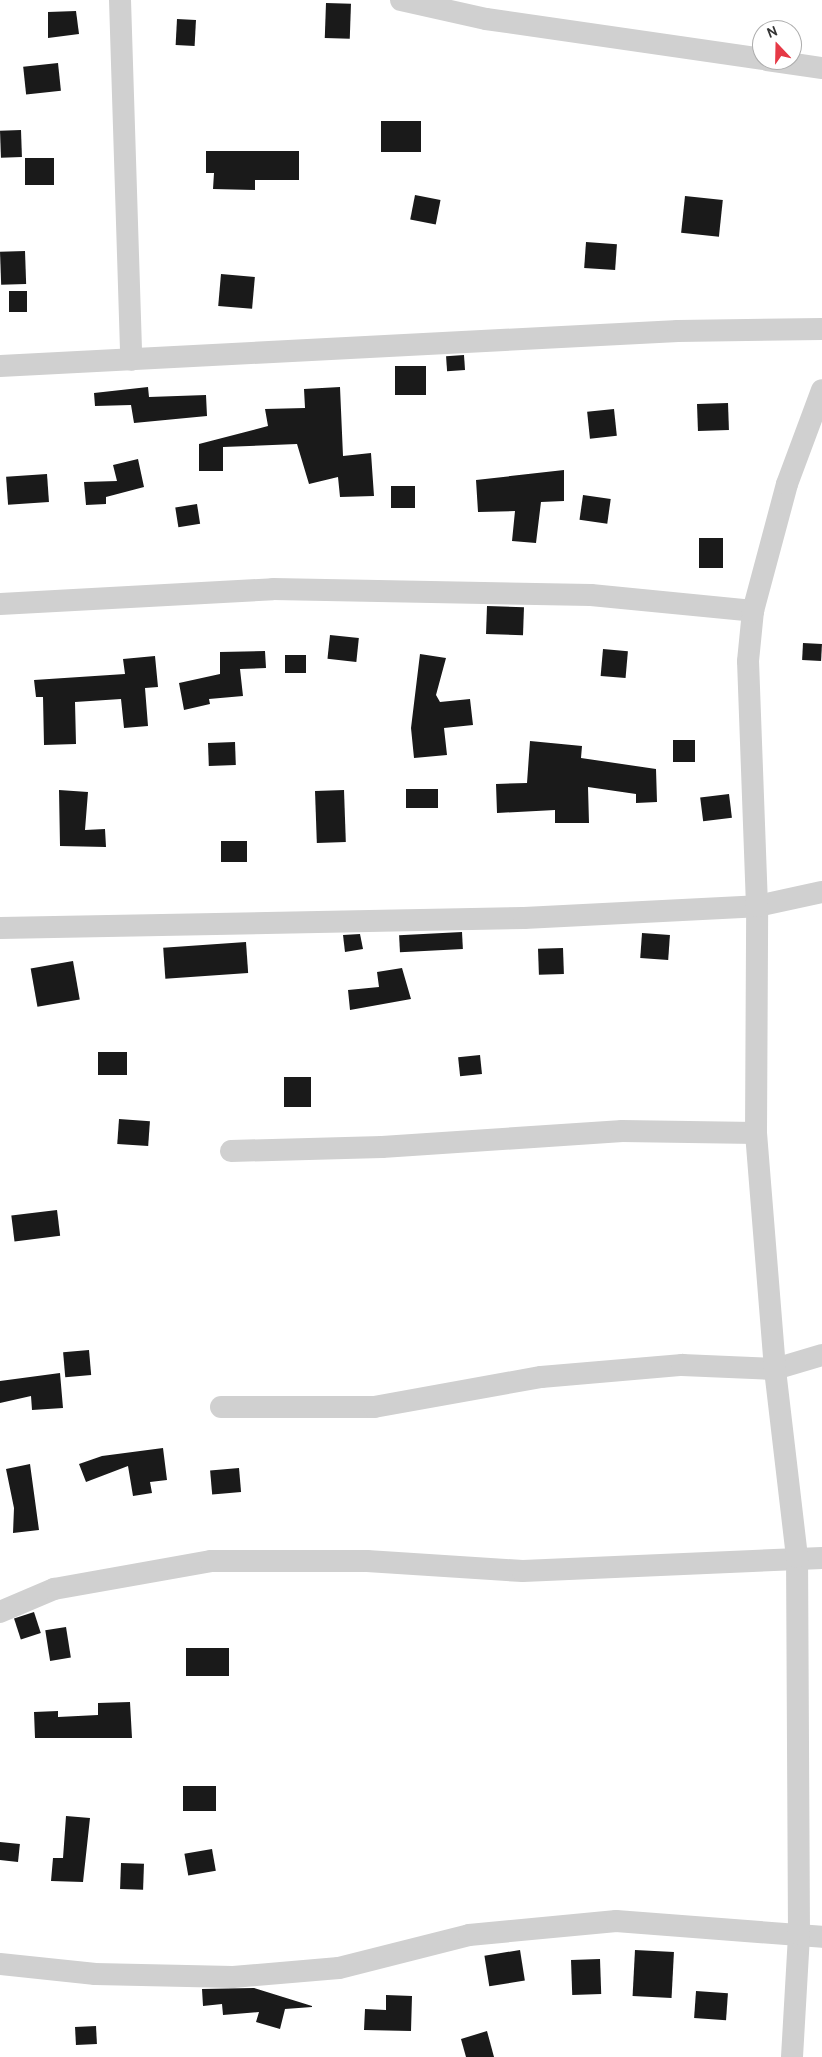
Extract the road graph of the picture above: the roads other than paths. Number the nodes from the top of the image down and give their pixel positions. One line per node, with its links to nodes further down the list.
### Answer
1 (120, 0): 8 (street)
2 (401, 0): 3 (street)
3 (423, 3): 4 (street)
4 (752, 58)
5 (802, 65): 6 (street)
6 (822, 68)
7 (822, 329): 8 (street)
8 (131, 360): 9 (street)
9 (0, 366)
10 (822, 390): 12 (street)
11 (0, 604): 12 (street)
12 (754, 611): 14 (street)
13 (822, 892): 14 (street)
14 (757, 906): 15 (street); 16 (street)
15 (0, 928)
16 (756, 1134): 17 (street); 19 (street)
17 (231, 1151)
18 (822, 1355): 19 (street)
19 (775, 1369): 20 (street); 21 (street)
20 (221, 1408)
21 (797, 1557): 22 (street); 23 (street); 24 (street)
22 (822, 1558)
23 (0, 1612)
24 (799, 1934): 25 (street); 26 (street); 27 (street)
25 (822, 1937)
26 (0, 1964)
27 (792, 2057)

